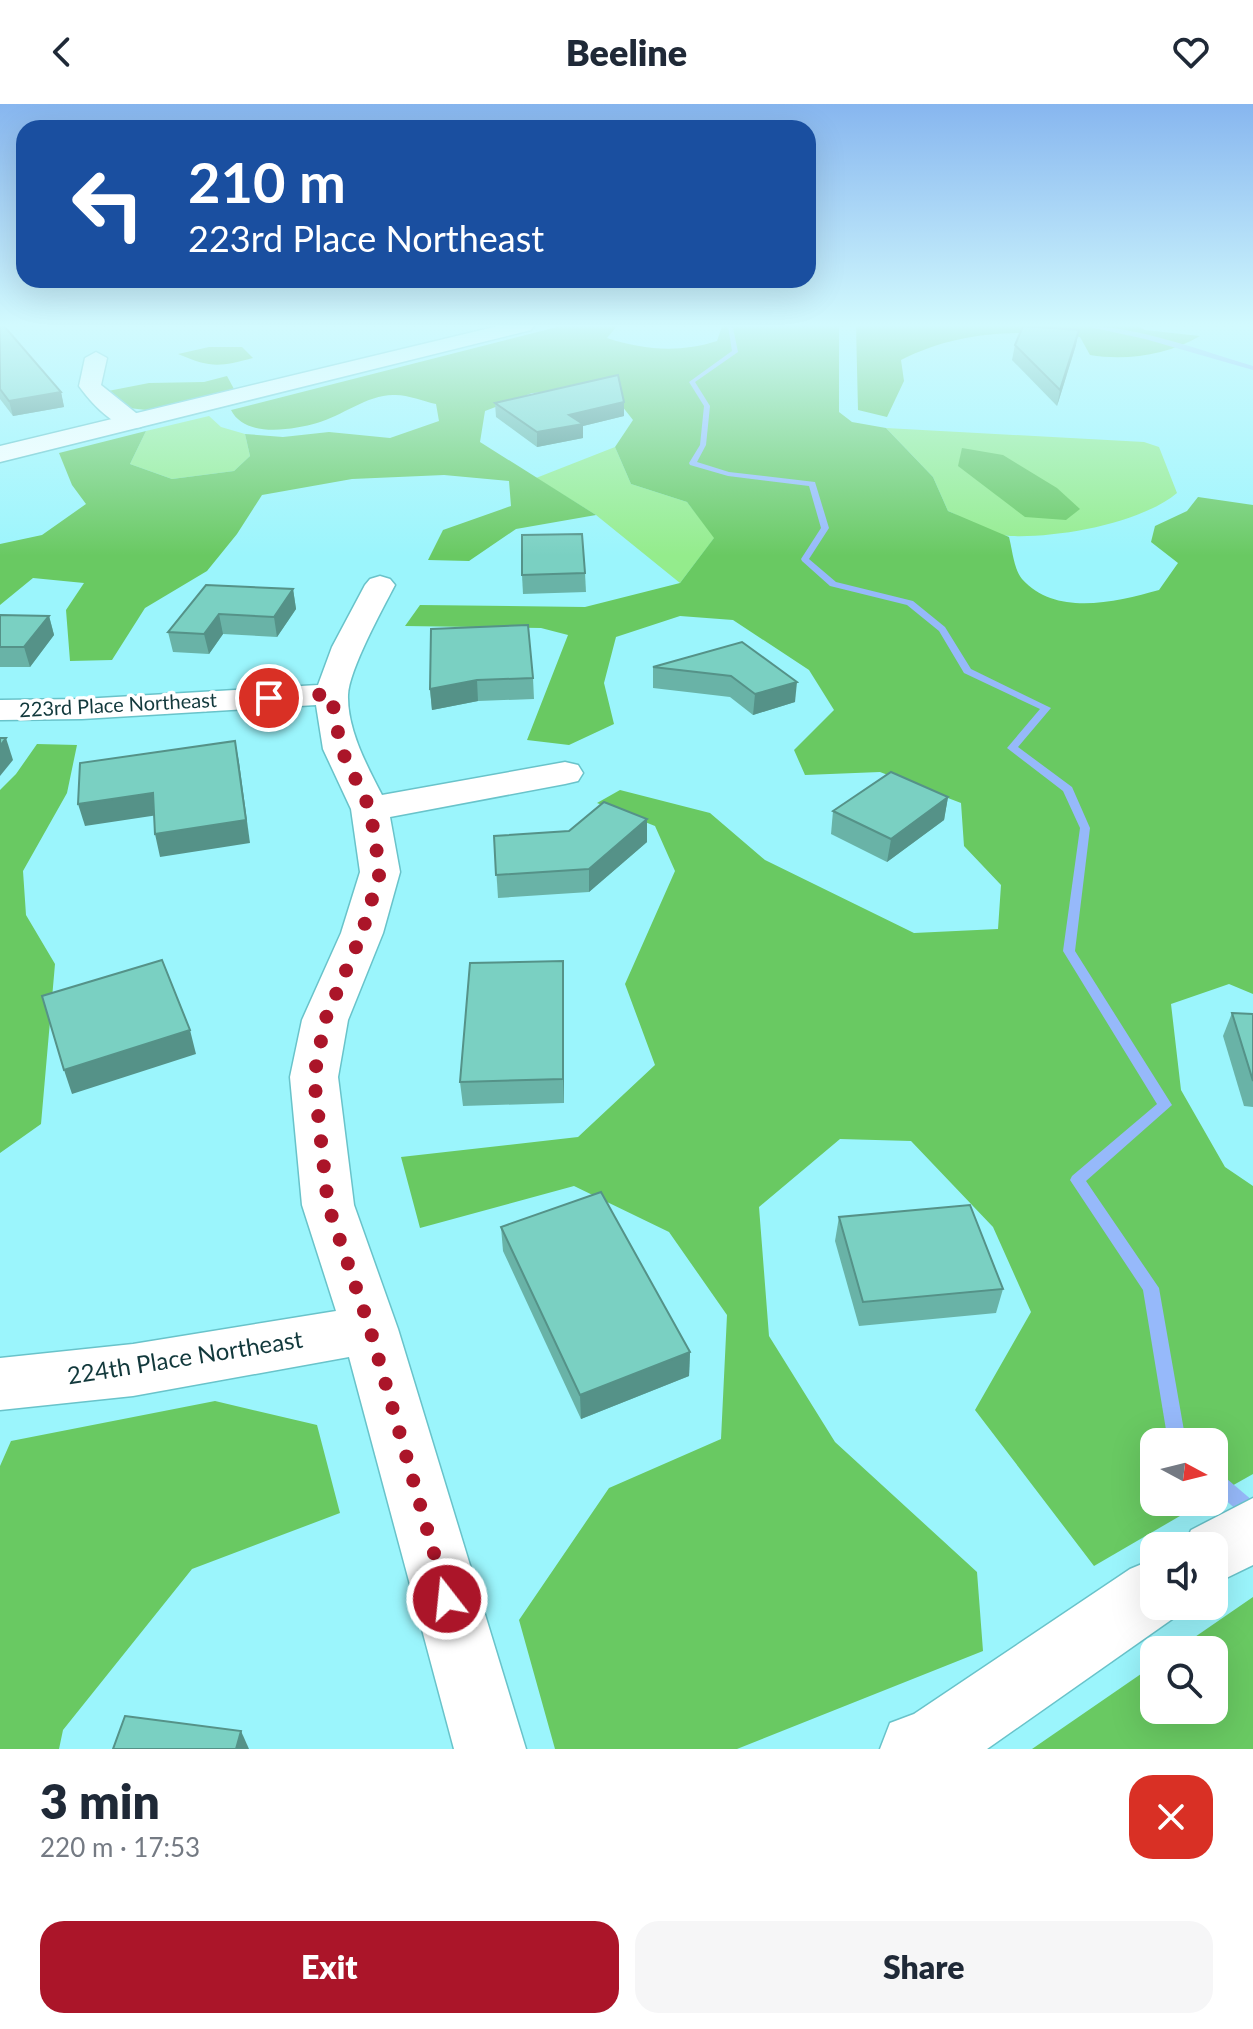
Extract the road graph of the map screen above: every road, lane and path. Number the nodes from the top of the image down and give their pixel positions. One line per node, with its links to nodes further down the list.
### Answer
1 (106, 403): 3 (street)
2 (211, 403): 3 (main road)
3 (133, 422): 4 (main road)
4 (0, 454)
5 (380, 585): 6 (street)
6 (331, 694): 7 (street, 223rd Place Northeast); 9 (street)
7 (0, 710)
8 (565, 773): 9 (street)
9 (370, 809): 10 (street)
10 (370, 1329): 11 (street, 224th Place Northeast); 15 (street)
11 (0, 1384)
12 (1253, 1529): 13 (street)
13 (1228, 1544)
14 (1140, 1602): 16 (street)
15 (490, 1749)
16 (916, 1749)

